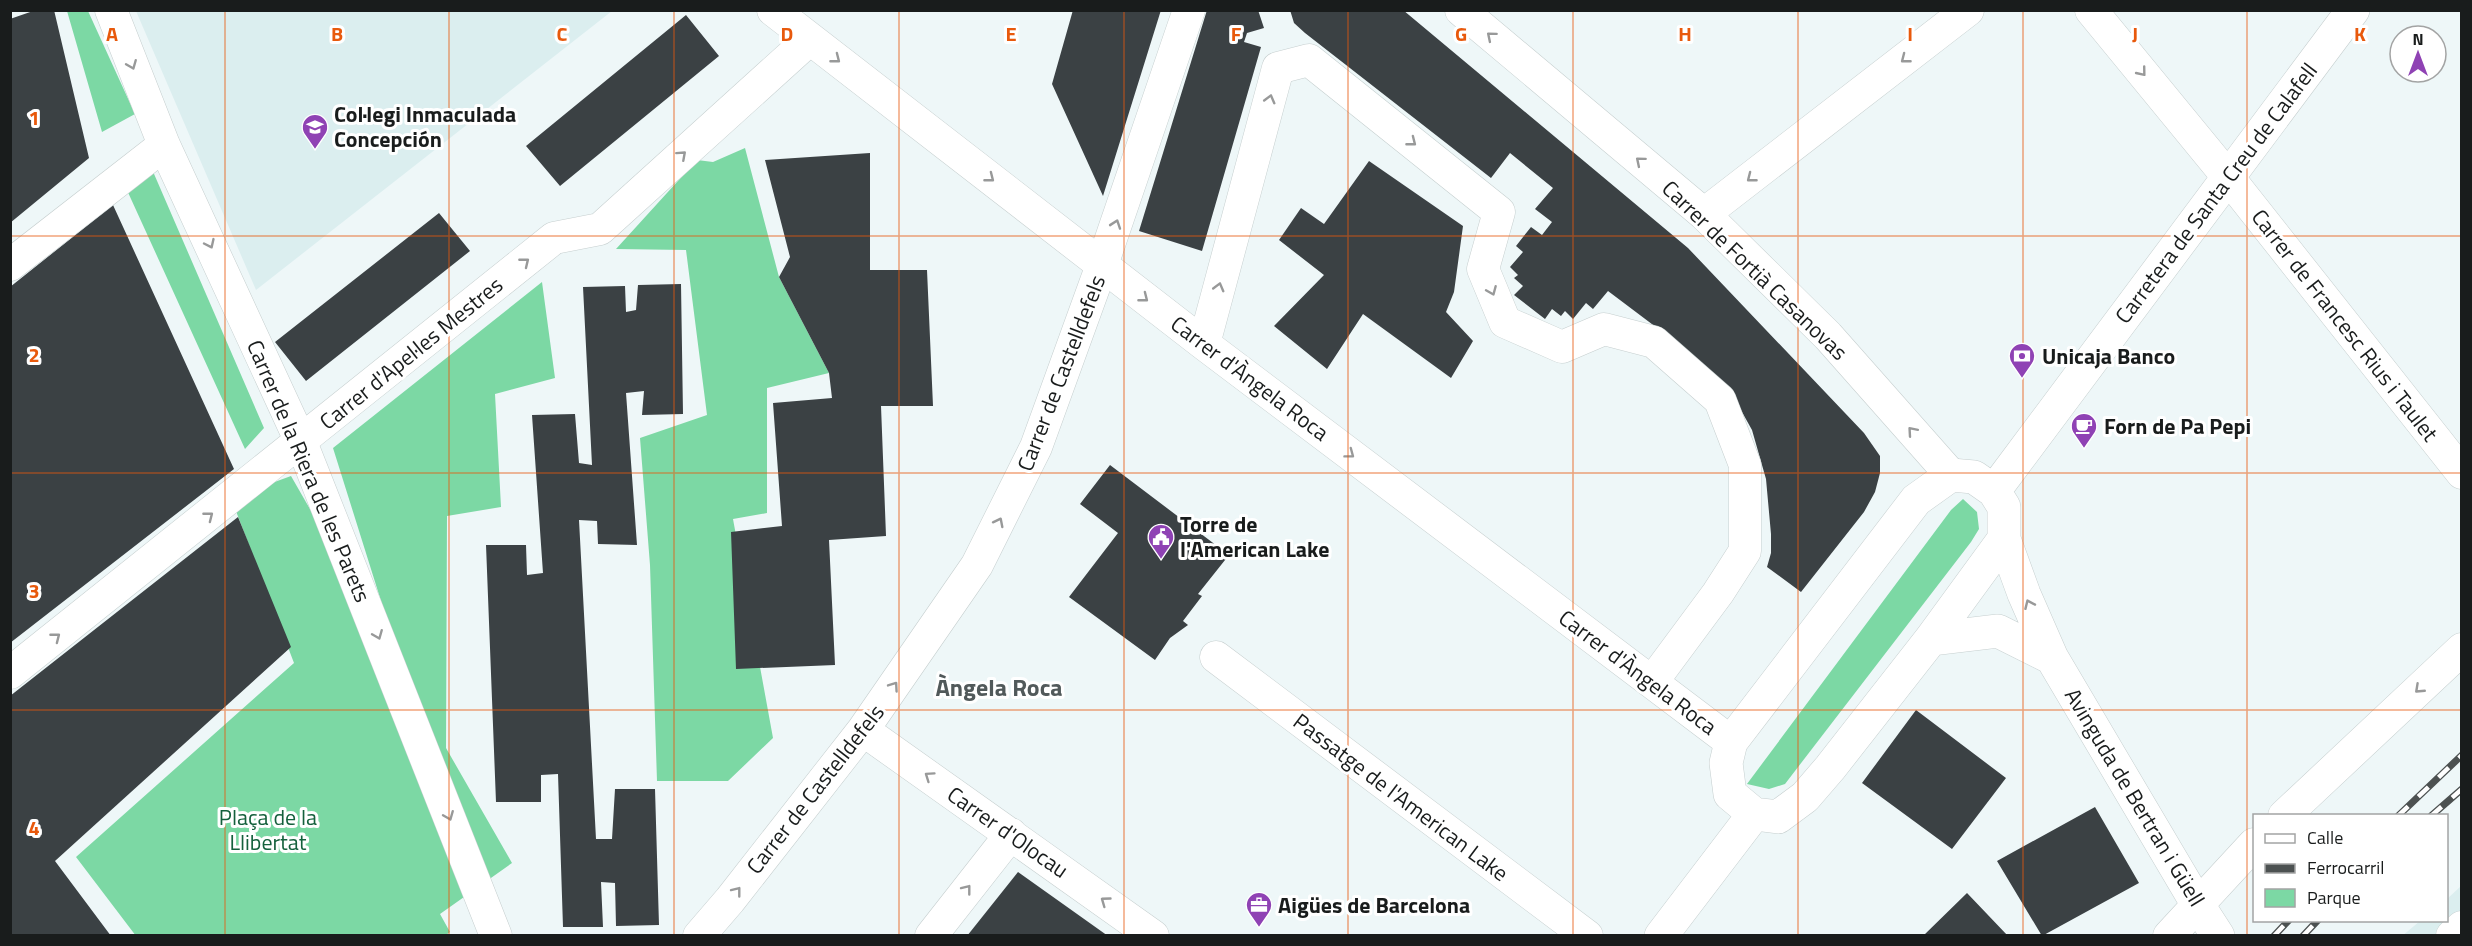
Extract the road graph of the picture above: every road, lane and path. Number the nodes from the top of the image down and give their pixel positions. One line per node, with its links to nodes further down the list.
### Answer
1 (111, 10): 9 (street, Carrer de la Riera de les Parets, one-way to 9)
2 (773, 10): 8 (street, Carrer d'Àngela Roca)
3 (1189, 10): 13 (street, Carrer de Castelldefels, one-way to 3)
4 (1461, 10): 11 (street, Carrer de Fortià Casanovas, one-way to 4)
5 (1968, 10): 11 (street, one-way to 11)
6 (2091, 10): 10 (street, Carrer de Francesc Rius i Taulet, one-way to 10)
7 (2353, 10): 10 (street, Carretera de Santa Creu de Calafell)
8 (810, 39): 13 (street, Carrer d'Àngela Roca, one-way to 13); 15 (street, Carrer d'Apel·les Mestres, one-way to 8)
9 (164, 145): 12 (street); 15 (street, Carrer de la Riera de les Parets, one-way to 15)
10 (2228, 177): 16 (street, Carrer de Francesc Rius i Taulet); 18 (street, Carretera de Santa Creu de Calafell)
11 (1704, 214): 17 (street, Carrer de Fortià Casanovas, one-way to 11)
12 (10, 265)
13 (1102, 265): 14 (street, Carrer d'Àngela Roca, one-way to 14); 26 (street, Carrer de Castelldefels, one-way to 13)
14 (1204, 344): 25 (street, Carrer d'Àngela Roca, one-way to 25); 25 (street, one-way to 25)
15 (302, 442): 24 (street, Carrer d'Apel·les Mestres, one-way to 15); 34 (street, Carrer de la Riera de les Parets, one-way to 34)
16 (2462, 473)
17 (1951, 475): 18 (street); 27 (street)
18 (1994, 491): 19 (street)
19 (2004, 539): 20 (street); 23 (street, Avinguda de Bertran i Güell, one-way to 19)
20 (1931, 639): 23 (street); 28 (street)
21 (2462, 649): 29 (street, one-way to 29)
22 (1216, 657): 38 (street, Passatge de l'American Lake)
23 (2052, 658): 32 (street, Avinguda de Bertran i Güell)
24 (10, 673)
25 (1652, 682): 27 (street, Carrer d'Àngela Roca)
26 (863, 730): 30 (street, Carrer d'Olocau, one-way to 26); 35 (street, Carrer de Castelldefels, one-way to 26)
27 (1731, 742): 28 (street)
28 (1754, 814): 39 (street)
29 (2286, 814)
30 (1011, 834): 36 (street, one-way to 30); 37 (street, Carrer d'Olocau, one-way to 30)
31 (2253, 845): 32 (street)
32 (2198, 905): 40 (street); 41 (street, Avinguda de Bertran i Güell)
33 (2462, 927): 42 (street)
34 (496, 936)
35 (699, 936)
36 (931, 936)
37 (1153, 936)
38 (1587, 936)
39 (1661, 936)
40 (2169, 936)
41 (2218, 936)
42 (2452, 936)

